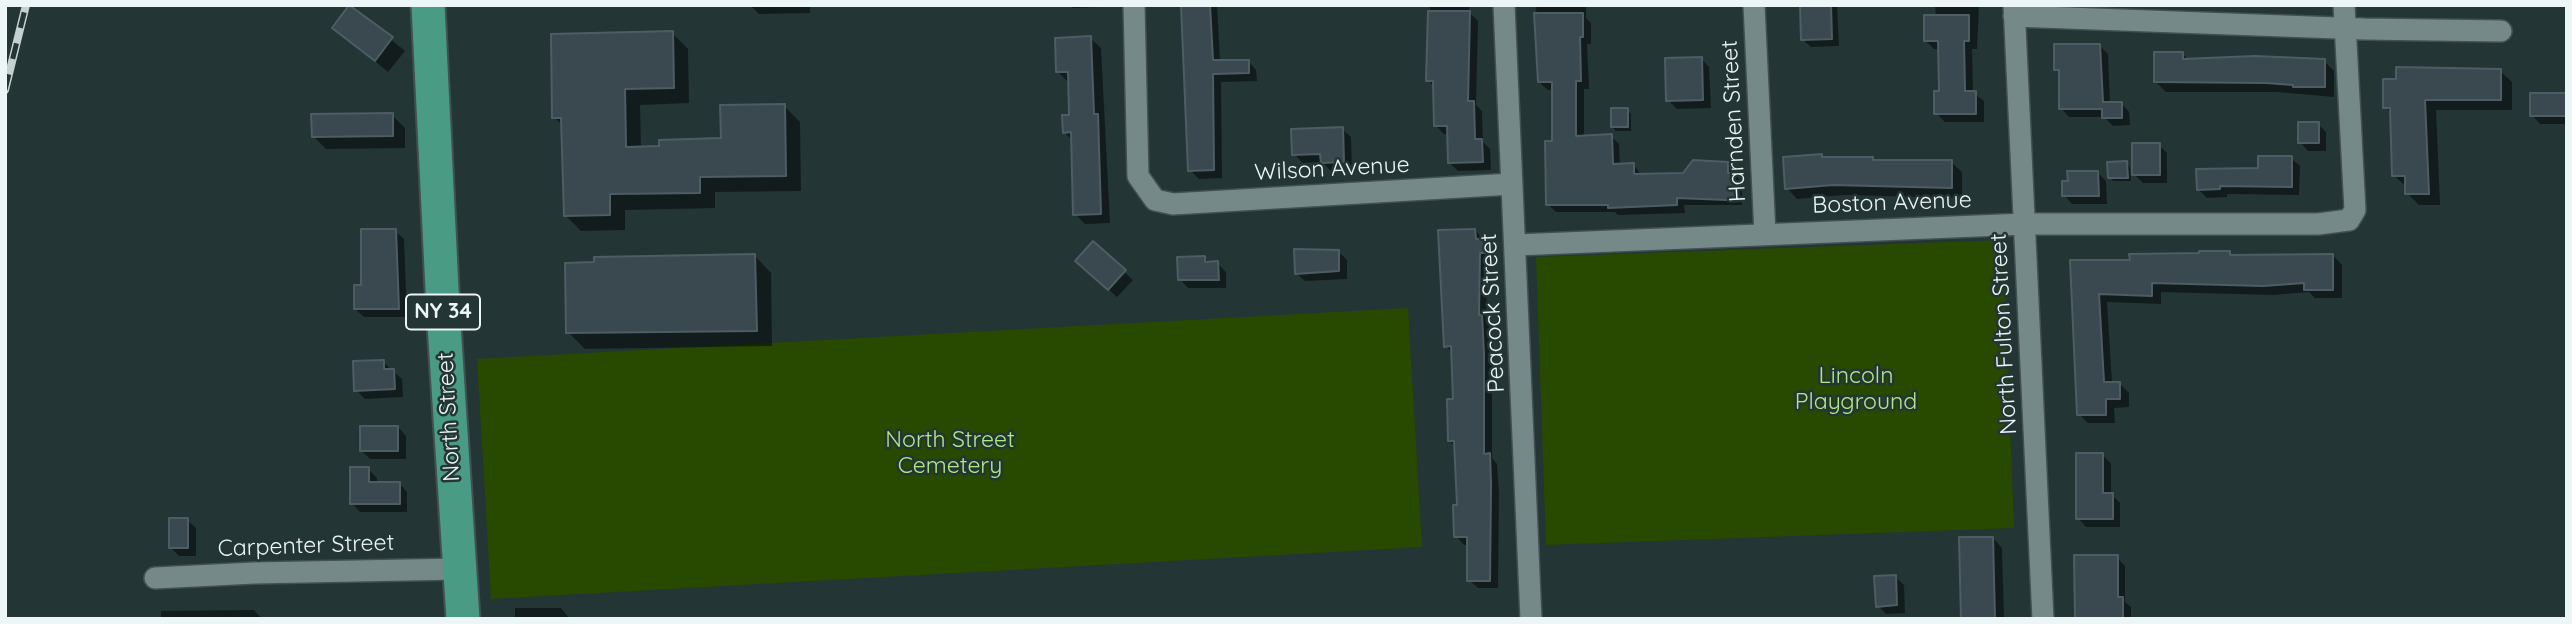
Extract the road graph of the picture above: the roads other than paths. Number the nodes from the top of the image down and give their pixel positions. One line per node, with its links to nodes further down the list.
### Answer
1 (428, 5): 13 (main road, North Street / NY 34)
2 (1134, 5): 9 (street, Wilson Avenue)
3 (1504, 5): 9 (street, Peacock Street)
4 (1754, 5): 11 (street, Harnden Street)
5 (2344, 5): 7 (street)
6 (2014, 11): 7 (street); 10 (street, North Fulton Street)
7 (2346, 28): 8 (street); 10 (street, Boston Avenue)
8 (2501, 31)
9 (1512, 184): 12 (street, Peacock Street)
10 (2025, 224): 11 (street, Boston Avenue); 17 (street, North Fulton Street)
11 (1765, 234): 12 (street, Boston Avenue)
12 (1516, 245): 16 (street, Peacock Street)
13 (459, 569): 14 (street, Carpenter Street); 15 (main road, North Street / NY 34)
14 (155, 578)
15 (463, 619)
16 (1531, 619)
17 (2043, 619)

